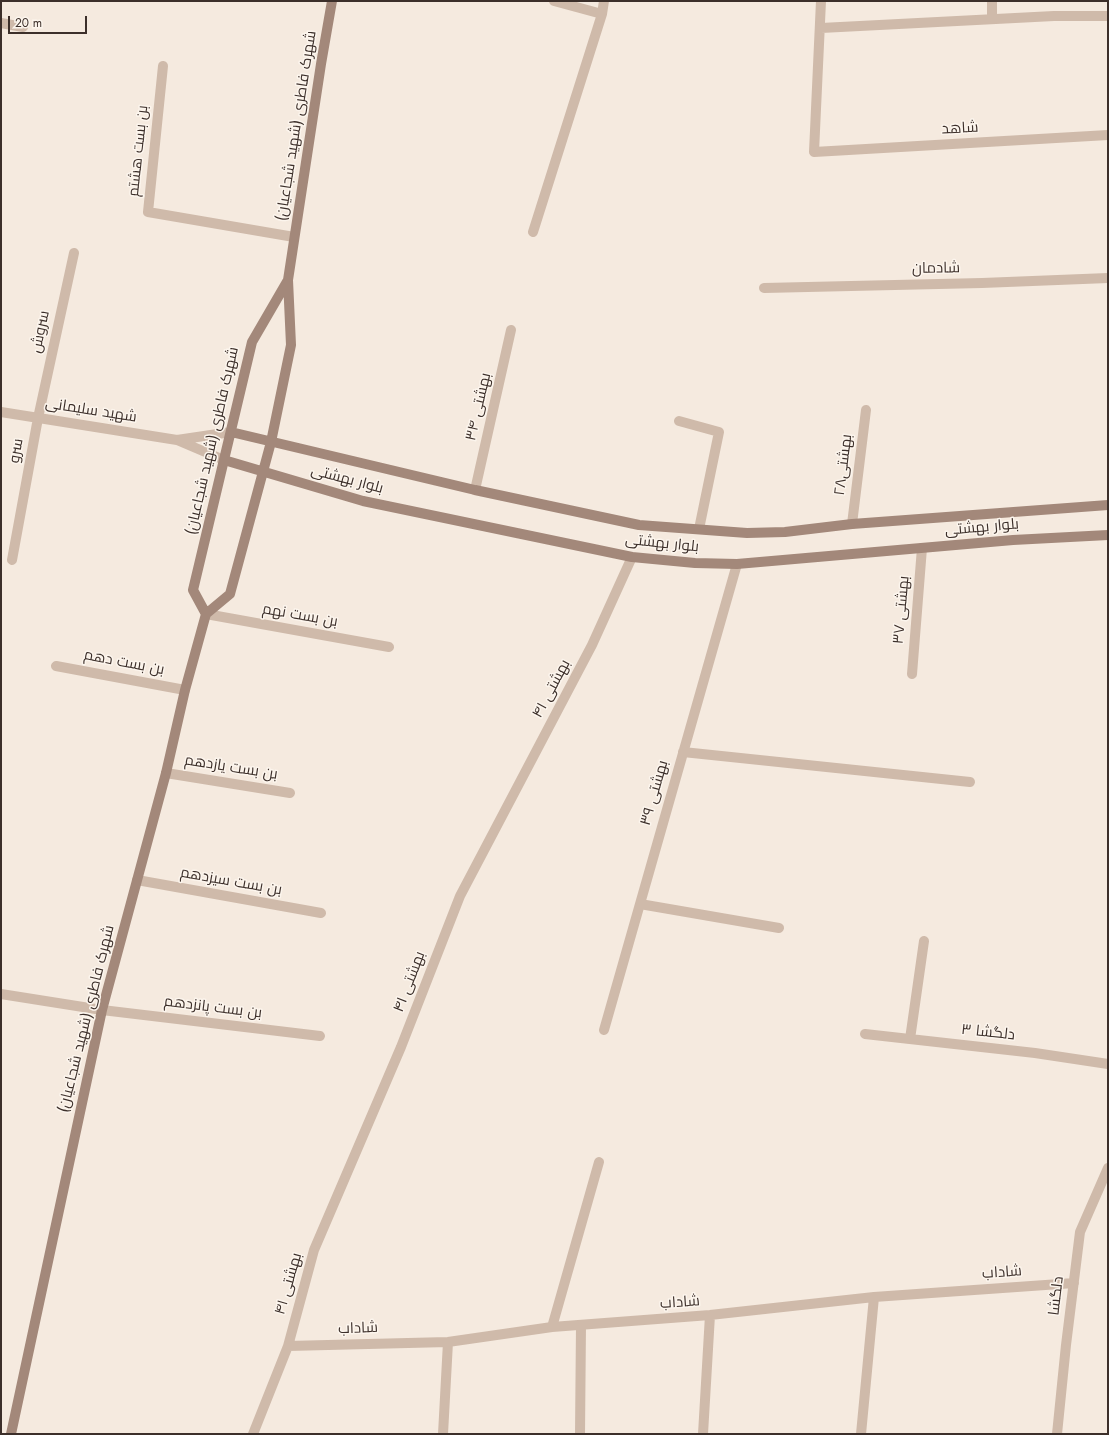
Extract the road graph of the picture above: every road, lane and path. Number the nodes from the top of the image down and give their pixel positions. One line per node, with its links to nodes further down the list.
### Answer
1 (332, 1): 15 (main road, شهرک فاطری (شهید شجاعیان))
2 (554, 1): 6 (street)
3 (604, 1): 6 (street)
4 (821, 1): 11 (street)
5 (992, 1): 8 (street)
6 (602, 14): 14 (street)
7 (1108, 16): 8 (street)
8 (992, 19): 11 (street)
9 (1, 22): 10 (street)
10 (23, 27)
11 (820, 28): 13 (street, شاهد)
12 (163, 66): 15 (street, بن بست هشتم)
13 (1108, 135)
14 (533, 232)
15 (294, 238): 18 (main road, شهرک فاطری (شهید شجاعیان))
16 (74, 253): 23 (street, سروش)
17 (1108, 278): 19 (street, شادمان)
18 (288, 280): 25 (main road, شهرک فاطری (شهید شجاعیان)); 27 (main road, شهرک فاطری (شهید شجاعیان))
19 (764, 288)
20 (511, 330): 30 (street, بهشتی ۳۴)
21 (866, 410): 32 (street, بهشتی۲۸)
22 (1, 412): 23 (street, شهید سلیمانی)
23 (38, 418): 26 (street, شهید سلیمانی); 37 (street, سرو)
24 (679, 421): 33 (street)
25 (231, 432): 26 (street, شهید سلیمانی); 27 (main road, بلوار بهشتی); 28 (main road, شهرک فاطری (شهید شجاعیان))
26 (177, 440): 28 (street, شهید سلیمانی)
27 (270, 442): 29 (main road, شهرک فاطری (شهید شجاعیان)); 30 (main road, بلوار بهشتی)
28 (224, 460): 29 (main road, بلوار بهشتی); 39 (main road, شهرک فاطری (شهید شجاعیان))
29 (262, 472): 36 (main road, بلوار بهشتی); 39 (main road, شهرک فاطری (شهید شجاعیان))
30 (475, 490): 33 (main road, بلوار بهشتی)
31 (1108, 505): 32 (main road, بلوار بهشتی)
32 (852, 524): 33 (main road, بلوار بهشتی)
33 (699, 529)
34 (1108, 535): 35 (main road, بلوار بهشتی)
35 (922, 548): 38 (main road, بلوار بهشتی); 42 (street, بهشتی ٣٧)
36 (632, 557): 38 (main road, بلوار بهشتی); 68 (street, بهشتی ۴۱)
37 (12, 560)
38 (737, 564): 44 (street, بهشتی ۳۹)
39 (206, 614): 40 (street, بن بست نهم); 43 (main road, شهرک فاطری (شهید شجاعیان))
40 (388, 647)
41 (56, 666): 43 (street, بن بست دهم)
42 (912, 674)
43 (185, 690): 45 (main road, شهرک فاطری (شهید شجاعیان))
44 (683, 752): 46 (street); 49 (street, بهشتی ۳۹)
45 (166, 773): 47 (street, بن بست یازدهم); 48 (main road, شهرک فاطری (شهید شجاعیان))
46 (970, 782)
47 (290, 793)
48 (136, 880): 50 (street, بن بست سیزدهم); 54 (main road, شهرک فاطری (شهید شجاعیان))
49 (640, 904): 51 (street); 55 (street, بهشتی ۳۹)
50 (321, 913)
51 (779, 928)
52 (924, 941): 58 (street)
53 (1, 994): 54 (street, بن بست پانزدهم)
54 (102, 1010): 57 (street, بن بست پانزدهم); 69 (main road, شهرک فاطری (شهید شجاعیان))
55 (604, 1030)
56 (865, 1034): 58 (street, دلگشا ۳)
57 (320, 1036)
58 (910, 1039): 59 (street, دلگشا ۳)
59 (1108, 1064)
60 (598, 1162): 66 (street)
61 (1108, 1168): 62 (street, دلگشا)
62 (1074, 1282): 63 (street, شاداب); 75 (street, دلگشا)
63 (874, 1297): 64 (street, شاداب); 74 (street)
64 (710, 1315): 65 (street, شاداب); 73 (street)
65 (581, 1325): 66 (street, شاداب); 72 (street)
66 (552, 1327): 67 (street, شاداب)
67 (448, 1342): 68 (street, شاداب); 71 (street)
68 (288, 1346): 70 (street, بهشتی ۴۱)
69 (11, 1434)
70 (253, 1434)
71 (443, 1434)
72 (580, 1434)
73 (703, 1434)
74 (861, 1434)
75 (1057, 1434)

